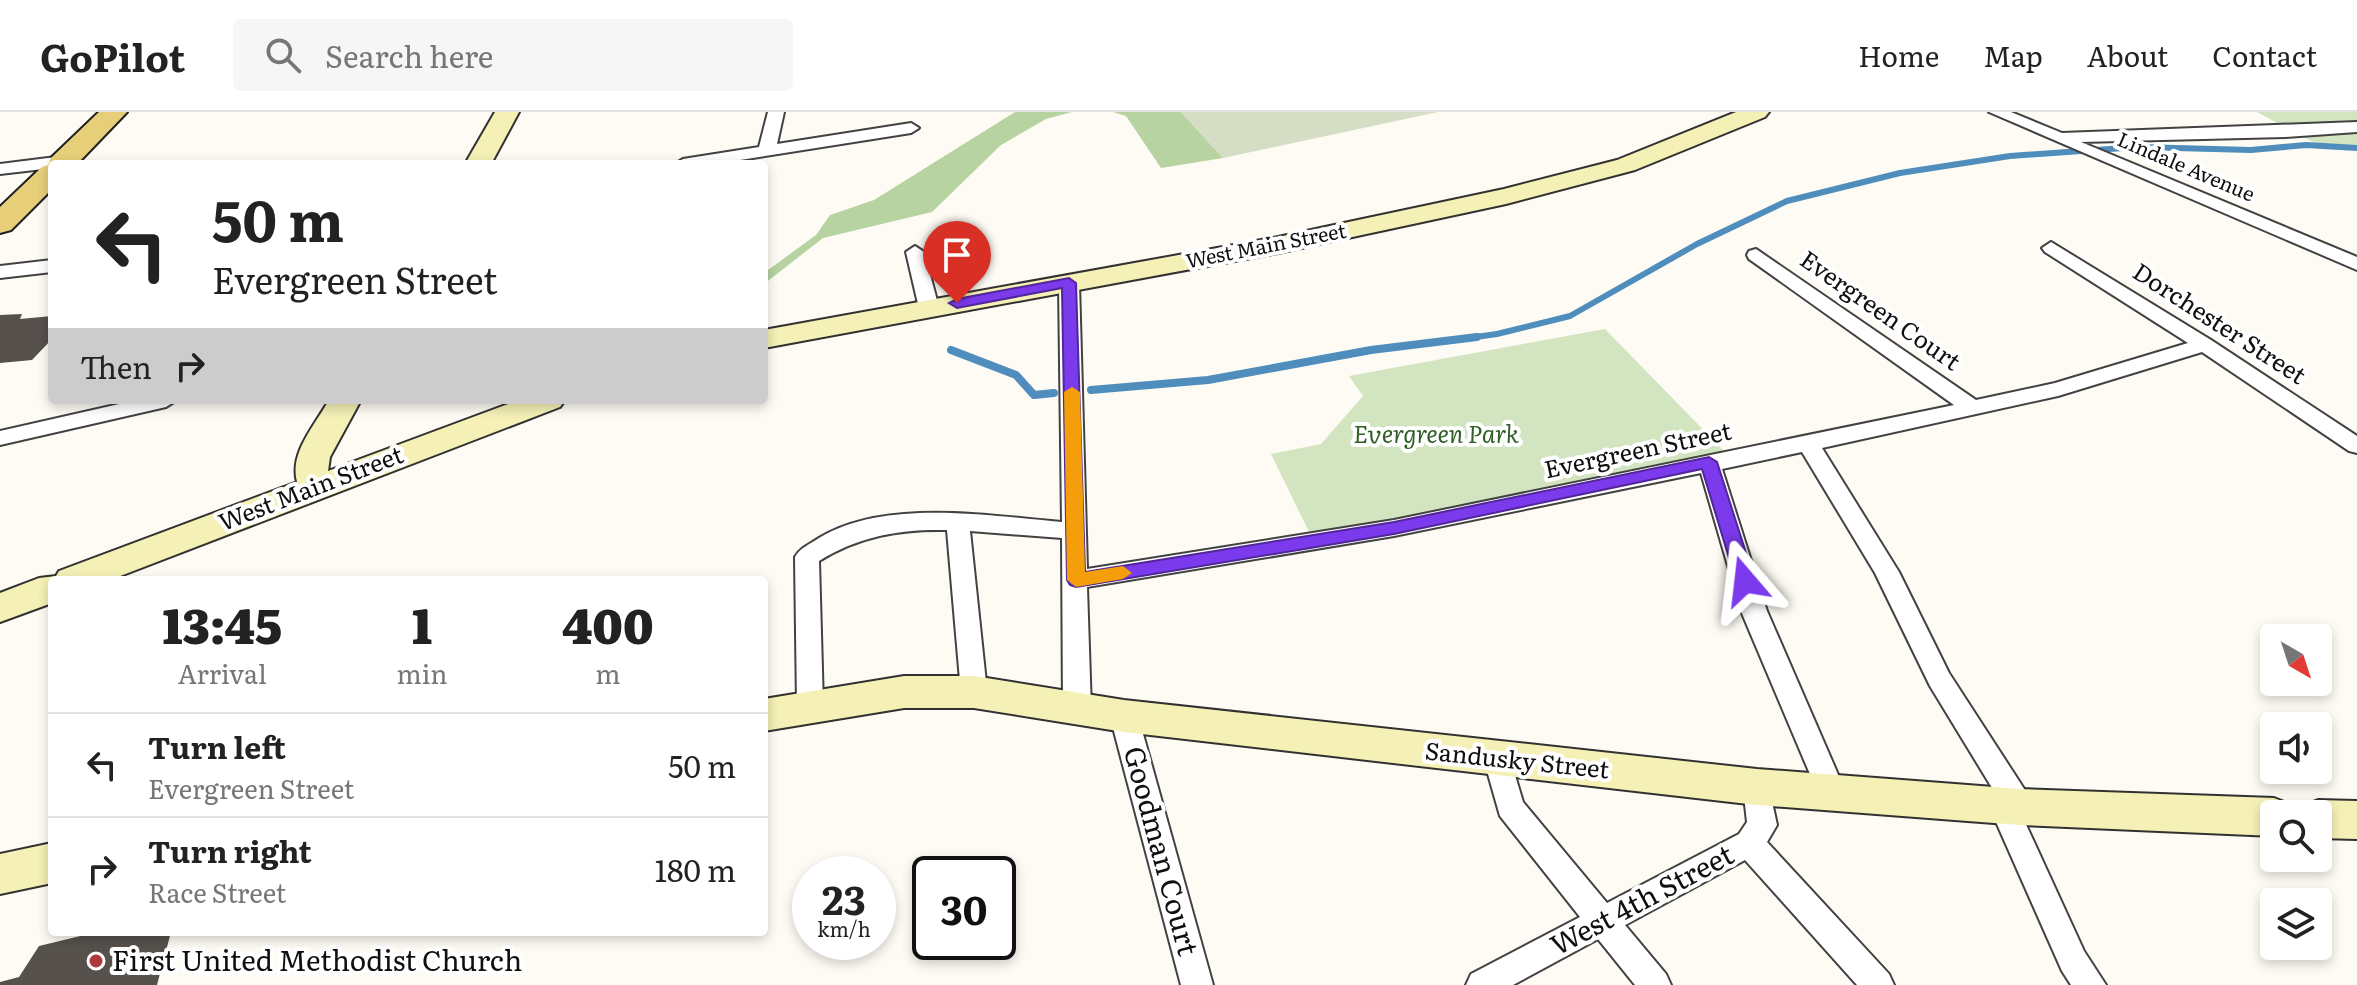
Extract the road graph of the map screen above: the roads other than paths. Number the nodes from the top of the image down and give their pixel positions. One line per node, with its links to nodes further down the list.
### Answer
1 (114, 112): 10 (main road)
2 (507, 112): 11 (street)
3 (776, 112): 9 (street)
4 (1757, 112): 23 (street, West Main Street)
5 (1997, 112): 8 (street, Lindale Avenue)
6 (2357, 127): 8 (street)
7 (911, 128): 9 (street)
8 (2065, 140): 20 (street, Lindale Avenue)
9 (767, 150): 12 (street)
10 (65, 160)
11 (480, 160)
12 (707, 160)
13 (48, 167): 14 (street)
14 (0, 169)
15 (48, 177): 16 (main road)
16 (0, 224)
17 (2051, 248): 26 (street, Dorchester Street)
18 (915, 252): 24 (street)
19 (1756, 255): 30 (street, Evergreen Court)
20 (2357, 264)
21 (48, 266): 22 (street)
22 (0, 272)
23 (1069, 283): 24 (street, West Main Street); 37 (street)
24 (929, 308): 25 (street, West Main Street)
25 (768, 338)
26 (2204, 344): 30 (street, Evergreen Street); 33 (street, Dorchester Street)
27 (149, 404): 31 (street)
28 (343, 404): 35 (street)
29 (538, 404): 35 (street, West Main Street)
30 (1974, 409): 32 (street, Evergreen Street)
31 (0, 438)
32 (1808, 444): 34 (street, Evergreen Street); 50 (street)
33 (2357, 446)
34 (1709, 462): 39 (street, Evergreen Street); 49 (street)
35 (315, 487): 38 (street, West Main Street)
36 (958, 524): 37 (street); 42 (street); 43 (street)
37 (1075, 531): 39 (street)
38 (82, 576)
39 (1076, 580): 44 (street)
40 (48, 590): 41 (street)
41 (0, 608)
42 (974, 692): 43 (street, Sandusky Street); 44 (street, Sandusky Street)
43 (810, 706): 45 (street, Sandusky Street)
44 (1077, 710): 46 (street, Sandusky Street)
45 (768, 714)
46 (1124, 716): 47 (street, Sandusky Street); 58 (street, Goodman Court)
47 (1498, 760): 48 (street, Sandusky Street); 57 (street)
48 (1757, 787): 49 (street, Sandusky Street); 54 (street, West 4th Street)
49 (1832, 793): 50 (street, Sandusky Street)
50 (2011, 806): 51 (street, Sandusky Street); 62 (street)
51 (2260, 816)
52 (2332, 819): 53 (street)
53 (2357, 820)
54 (1749, 843): 57 (street, West 4th Street); 61 (street)
55 (48, 864): 56 (street)
56 (0, 874)
57 (1602, 920): 59 (street, West 4th Street); 60 (street)
58 (1197, 985)
59 (1482, 985)
60 (1655, 985)
61 (1878, 985)
62 (2090, 985)

